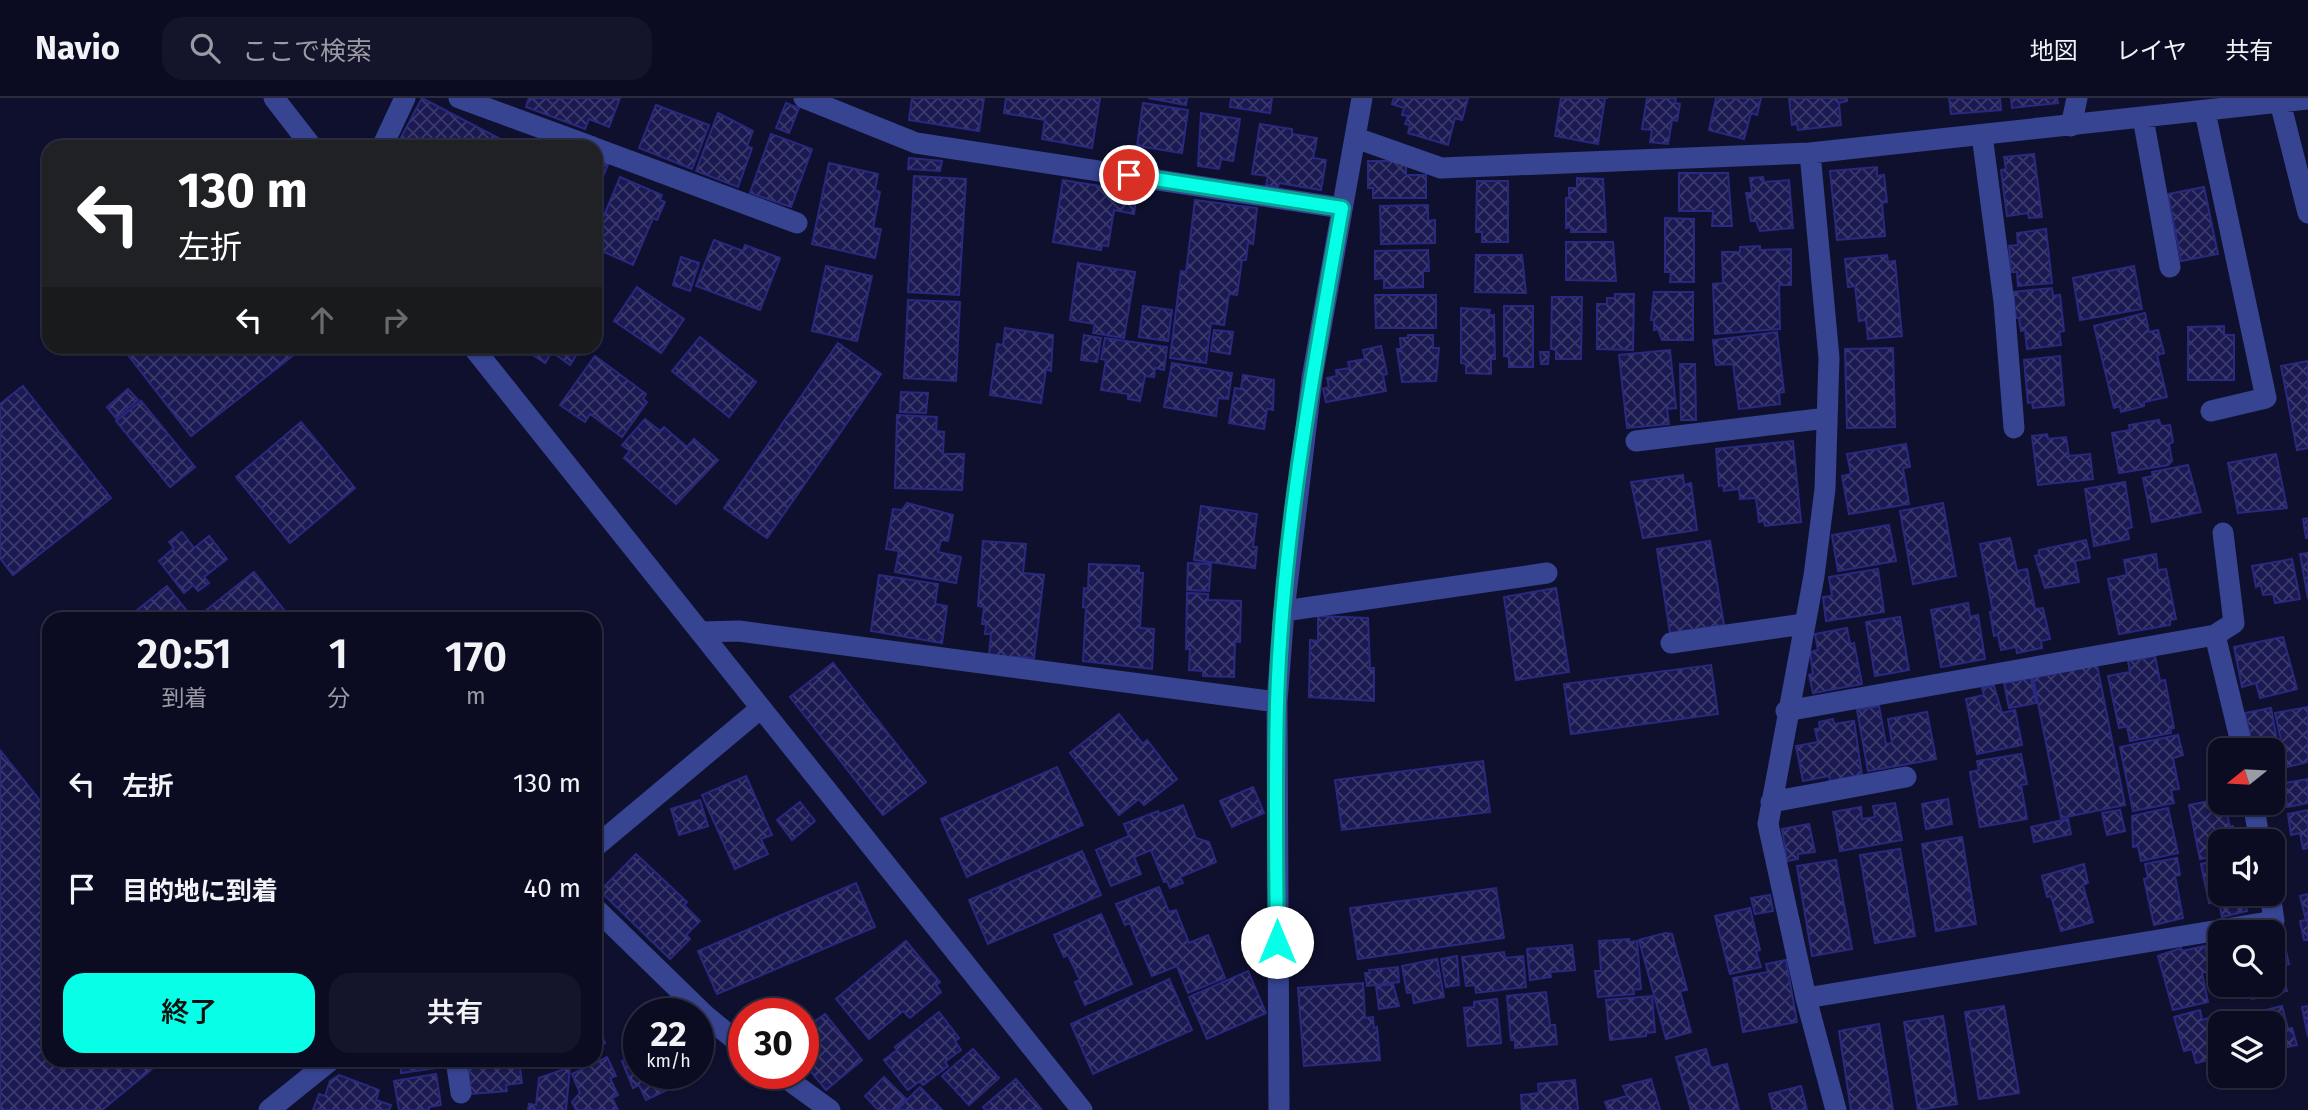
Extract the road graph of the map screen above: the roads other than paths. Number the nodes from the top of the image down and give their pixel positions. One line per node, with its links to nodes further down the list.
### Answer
1 (274, 98): 15 (street)
2 (405, 98): 16 (street)
3 (459, 98): 17 (street)
4 (804, 98): 20 (street)
5 (1362, 98): 14 (street)
6 (2077, 98): 12 (street)
7 (2308, 99): 8 (street)
8 (2280, 102): 9 (street); 21 (street)
9 (2235, 104): 10 (street)
10 (2205, 112): 11 (street); 25 (street)
11 (2143, 118): 12 (street); 23 (street)
12 (2071, 126): 13 (street)
13 (1982, 135): 19 (street); 27 (street)
14 (1356, 138): 19 (street); 20 (street)
15 (307, 140)
16 (385, 140)
17 (575, 140)
18 (602, 150): 22 (street)
19 (1810, 153): 26 (street)
20 (1342, 208): 31 (street)
21 (2308, 213)
22 (797, 223)
23 (2171, 267)
24 (478, 354): 33 (street)
25 (2211, 411)
26 (1827, 418): 28 (street); 32 (street)
27 (2014, 428)
28 (1636, 441)
29 (2223, 533): 34 (street)
30 (1547, 573): 31 (street)
31 (1284, 611): 36 (street)
32 (1804, 624): 35 (street); 38 (street)
33 (701, 632): 36 (street); 37 (street)
34 (2215, 635): 38 (street); 39 (street)
35 (1671, 643)
36 (1277, 702): 54 (street)
37 (761, 708): 42 (street); 53 (street)
38 (1786, 711): 41 (street)
39 (2240, 738)
40 (1906, 777): 41 (street)
41 (1772, 802): 45 (street)
42 (602, 841)
43 (2272, 906): 45 (street)
44 (602, 915): 46 (street)
45 (1806, 998): 55 (street)
46 (728, 1034)
47 (322, 1067): 51 (street)
48 (457, 1067): 50 (street)
49 (801, 1089): 52 (street)
50 (461, 1093)
51 (269, 1110)
52 (830, 1110)
53 (1082, 1110)
54 (1279, 1110)
55 (1836, 1110)

